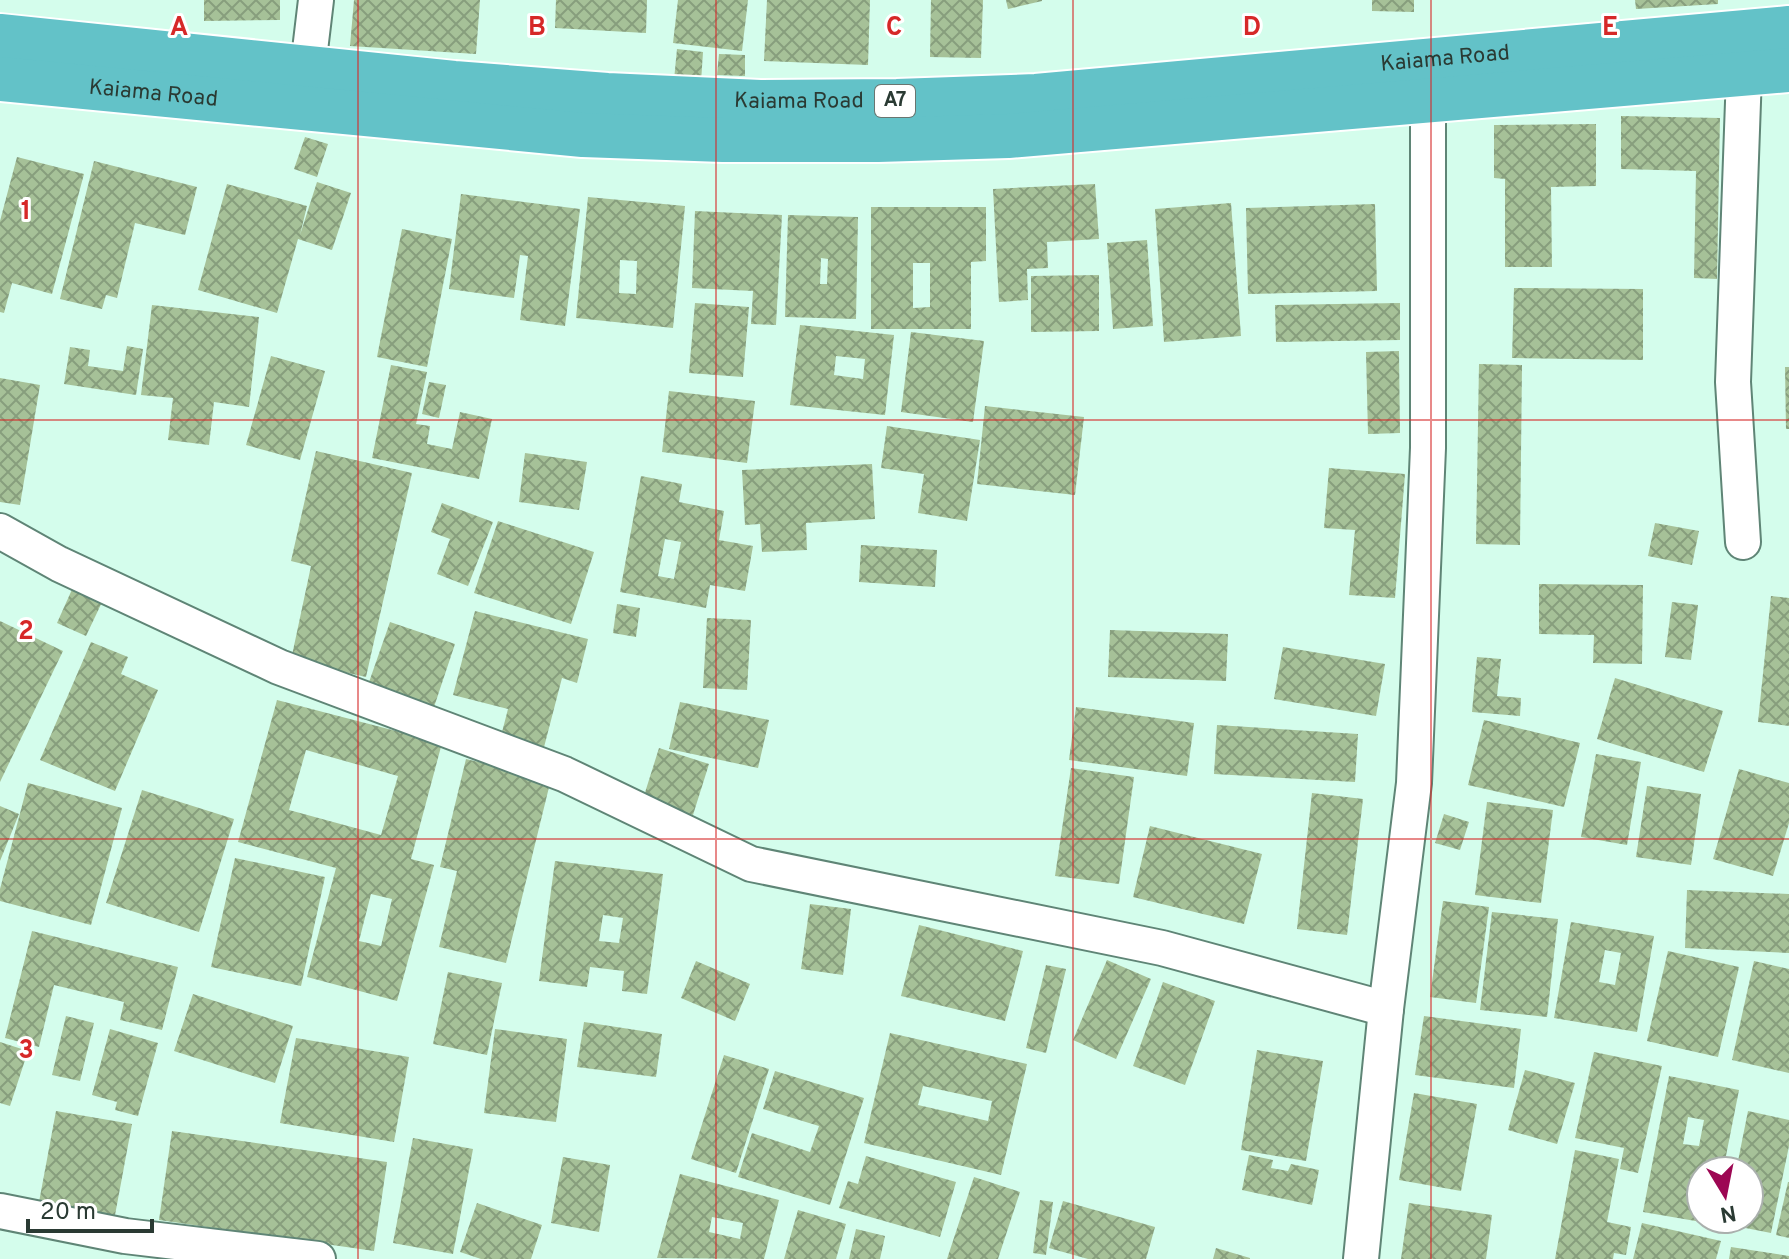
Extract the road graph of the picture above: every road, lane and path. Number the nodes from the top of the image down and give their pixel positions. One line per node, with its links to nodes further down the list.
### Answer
1 (316, 0): 4 (street)
2 (1789, 28): 8 (highway, Kaiama Road / A7)
3 (0, 36): 4 (highway, Kaiama Road / A7)
4 (308, 67): 8 (highway, Kaiama Road / A7)
5 (1789, 70): 6 (highway, Kaiama Road / A7)
6 (1744, 74): 8 (highway, Kaiama Road / A7); 10 (street)
7 (0, 79): 8 (highway, Kaiama Road / A7)
8 (1428, 81): 11 (street)
9 (0, 531): 11 (street)
10 (1743, 542)
11 (1386, 1009): 14 (street)
12 (0, 1211): 13 (street)
13 (318, 1259)
14 (1361, 1259)

